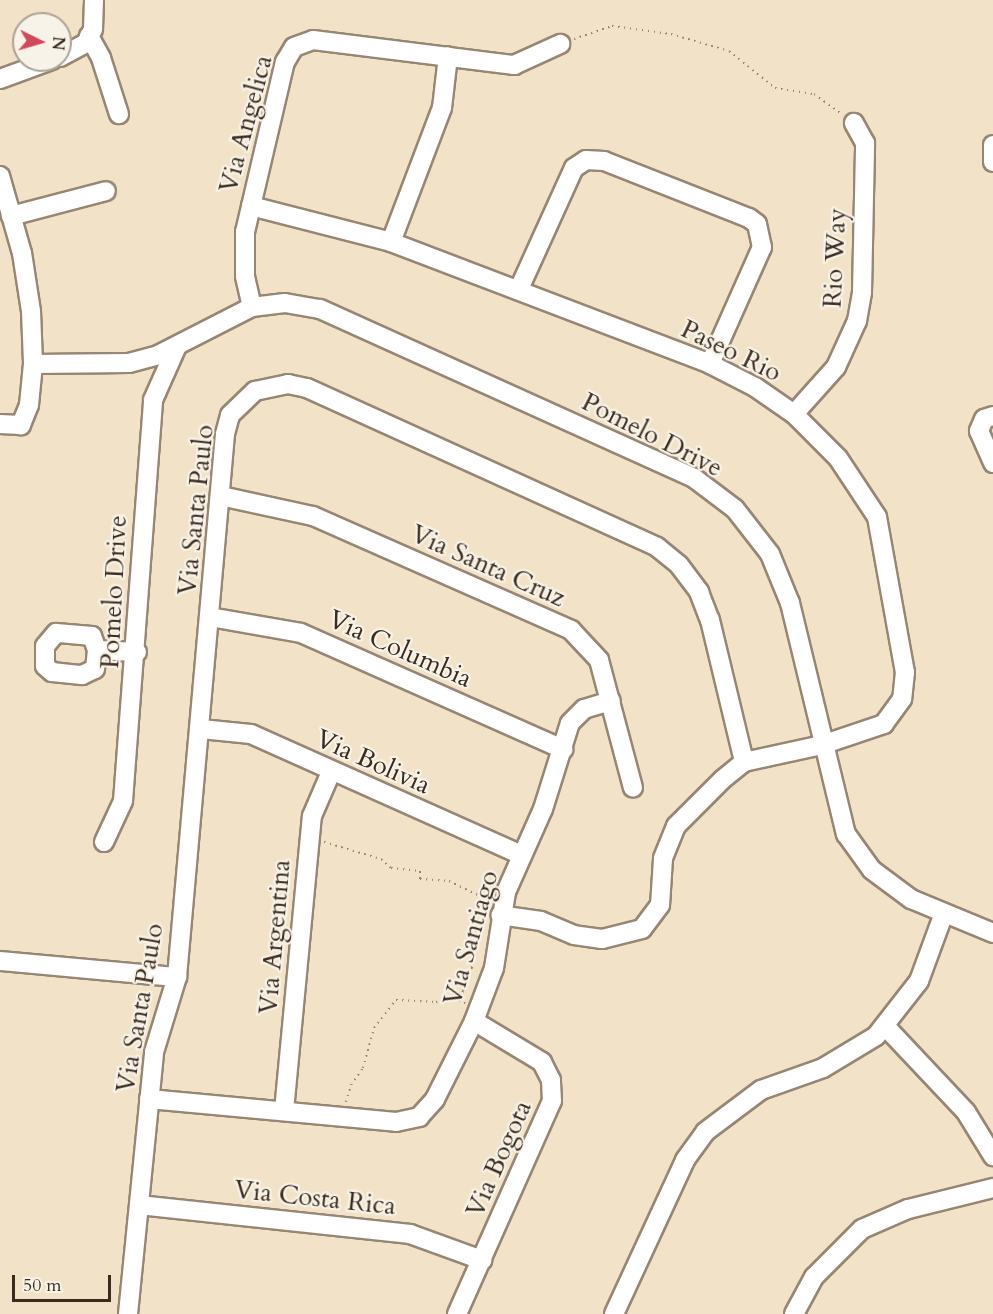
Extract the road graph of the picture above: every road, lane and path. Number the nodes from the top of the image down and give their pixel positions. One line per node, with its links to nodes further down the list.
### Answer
1 (94, 0): 2 (street)
2 (89, 36): 4 (street); 8 (street)
3 (560, 44): 5 (street, Via Angelica); 9 (path)
4 (72, 53)
5 (448, 56): 14 (street, Via Angelica); 16 (street)
6 (19, 72): 7 (street)
7 (0, 79)
8 (119, 114)
9 (854, 123): 22 (street, Rio Way)
10 (993, 145): 11 (street)
11 (993, 162)
12 (0, 176): 15 (street)
13 (106, 191): 15 (street)
14 (251, 206): 16 (street, Paseo Rio); 18 (street, Via Angelica)
15 (11, 216): 20 (street)
16 (391, 242): 17 (street, Paseo Rio)
17 (519, 289): 21 (street, Paseo Rio); 21 (street)
18 (252, 307): 19 (street); 32 (street, Pomelo Drive)
19 (177, 346): 20 (street); 29 (street, Pomelo Drive)
20 (33, 364): 24 (street)
21 (710, 364): 22 (street, Paseo Rio)
22 (795, 414): 32 (street, Paseo Rio)
23 (993, 416): 25 (street)
24 (0, 424)
25 (993, 463)
26 (221, 496): 27 (street, Via Santa Paulo); 30 (street, Via Santa Cruz); 34 (street, Via Santa Paulo)
27 (210, 617): 31 (street, Via Santa Paulo); 33 (street, Via Columbia)
28 (97, 650): 29 (street)
29 (137, 652): 38 (street, Pomelo Drive)
30 (611, 701): 33 (street, Via Santiago); 36 (street, Via Santa Cruz)
31 (201, 729): 35 (street, Via Bolivia); 45 (street, Via Santa Paulo)
32 (822, 745): 34 (street, Paseo Rio); 42 (street, Pomelo Drive)
33 (563, 749): 39 (street, Via Santiago)
34 (744, 762): 41 (street)
35 (331, 772): 37 (street, Via Argentina); 39 (street, Via Bolivia)
36 (633, 788)
37 (309, 840): 40 (path); 50 (street, Via Argentina)
38 (104, 842)
39 (522, 855): 41 (street, Via Santiago)
40 (480, 896): 41 (path); 46 (path)
41 (501, 911): 47 (street, Via Santiago)
42 (944, 913): 43 (street, Pomelo Drive); 48 (street)
43 (993, 933)
44 (0, 961): 45 (street)
45 (174, 977): 49 (street, Via Santa Paulo)
46 (463, 992): 47 (path); 51 (path)
47 (476, 1015): 51 (street, Via Santiago); 55 (street, Via Bogota)
48 (885, 1026): 52 (street); 58 (street)
49 (149, 1099): 50 (street, Via Santiago); 54 (street, Via Santa Paulo)
50 (284, 1111): 51 (street, Via Santiago)
51 (342, 1117)
52 (993, 1156)
53 (993, 1188): 59 (street)
54 (139, 1205): 55 (street, Via Costa Rica); 56 (street, Via Santa Paulo)
55 (482, 1260): 57 (street, Via Bogota)
56 (135, 1313)
57 (457, 1314)
58 (614, 1314)
59 (794, 1314)

